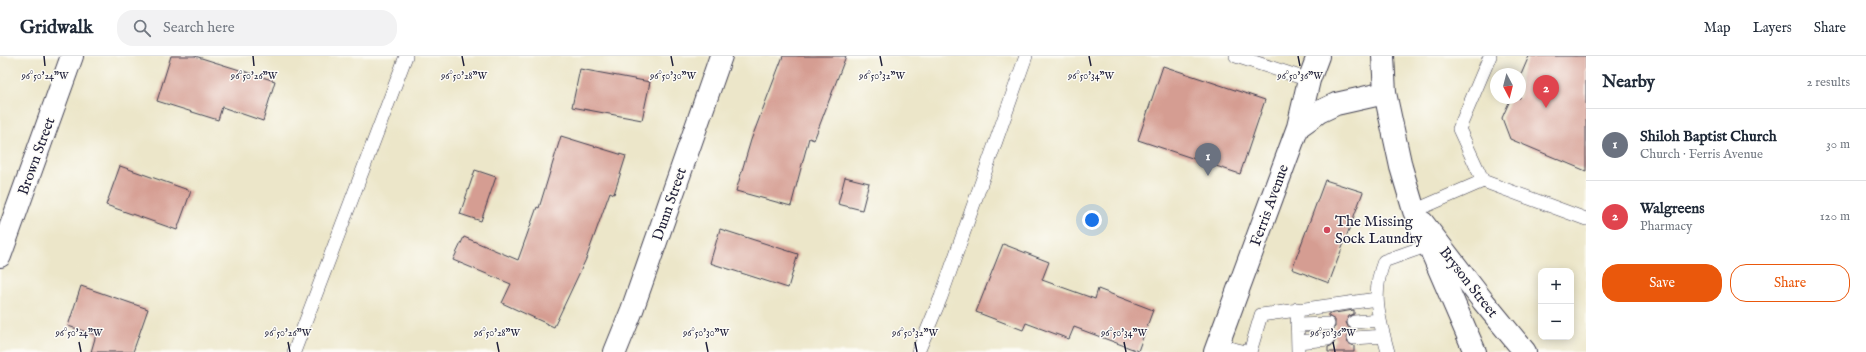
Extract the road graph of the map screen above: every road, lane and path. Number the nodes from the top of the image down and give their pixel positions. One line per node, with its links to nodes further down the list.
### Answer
1 (72, 56): 16 (street, Brown Street)
2 (406, 56): 28 (lane)
3 (721, 56): 29 (street, Dunn Street)
4 (1026, 56): 30 (lane)
5 (1236, 56): 9 (lane)
6 (1318, 56): 9 (street, Ferris Avenue)
7 (1383, 56): 10 (street)
8 (1490, 56): 12 (lane)
9 (1309, 80): 11 (street, Ferris Avenue)
10 (1386, 93): 11 (street); 13 (street)
11 (1298, 126): 27 (street, Ferris Avenue)
12 (1483, 181): 13 (lane); 14 (lane)
13 (1414, 211): 15 (street); 35 (street, Bryson Street)
14 (1586, 219)
15 (1429, 245): 17 (lane); 34 (street)
16 (0, 256)
17 (1377, 299): 18 (lane); 19 (lane)
18 (1297, 309): 22 (lane); 32 (lane)
19 (1380, 320): 20 (lane); 23 (lane)
20 (1354, 322)
21 (1328, 324): 22 (lane)
22 (1297, 325): 26 (lane)
23 (1384, 336): 24 (lane); 33 (lane)
24 (1354, 338)
25 (1328, 339): 26 (lane)
26 (1298, 347)
27 (1216, 349): 31 (lane)
28 (294, 352)
29 (615, 352)
30 (918, 352)
31 (1246, 352)
32 (1250, 352)
33 (1388, 352)
34 (1475, 352)
35 (1525, 352)

